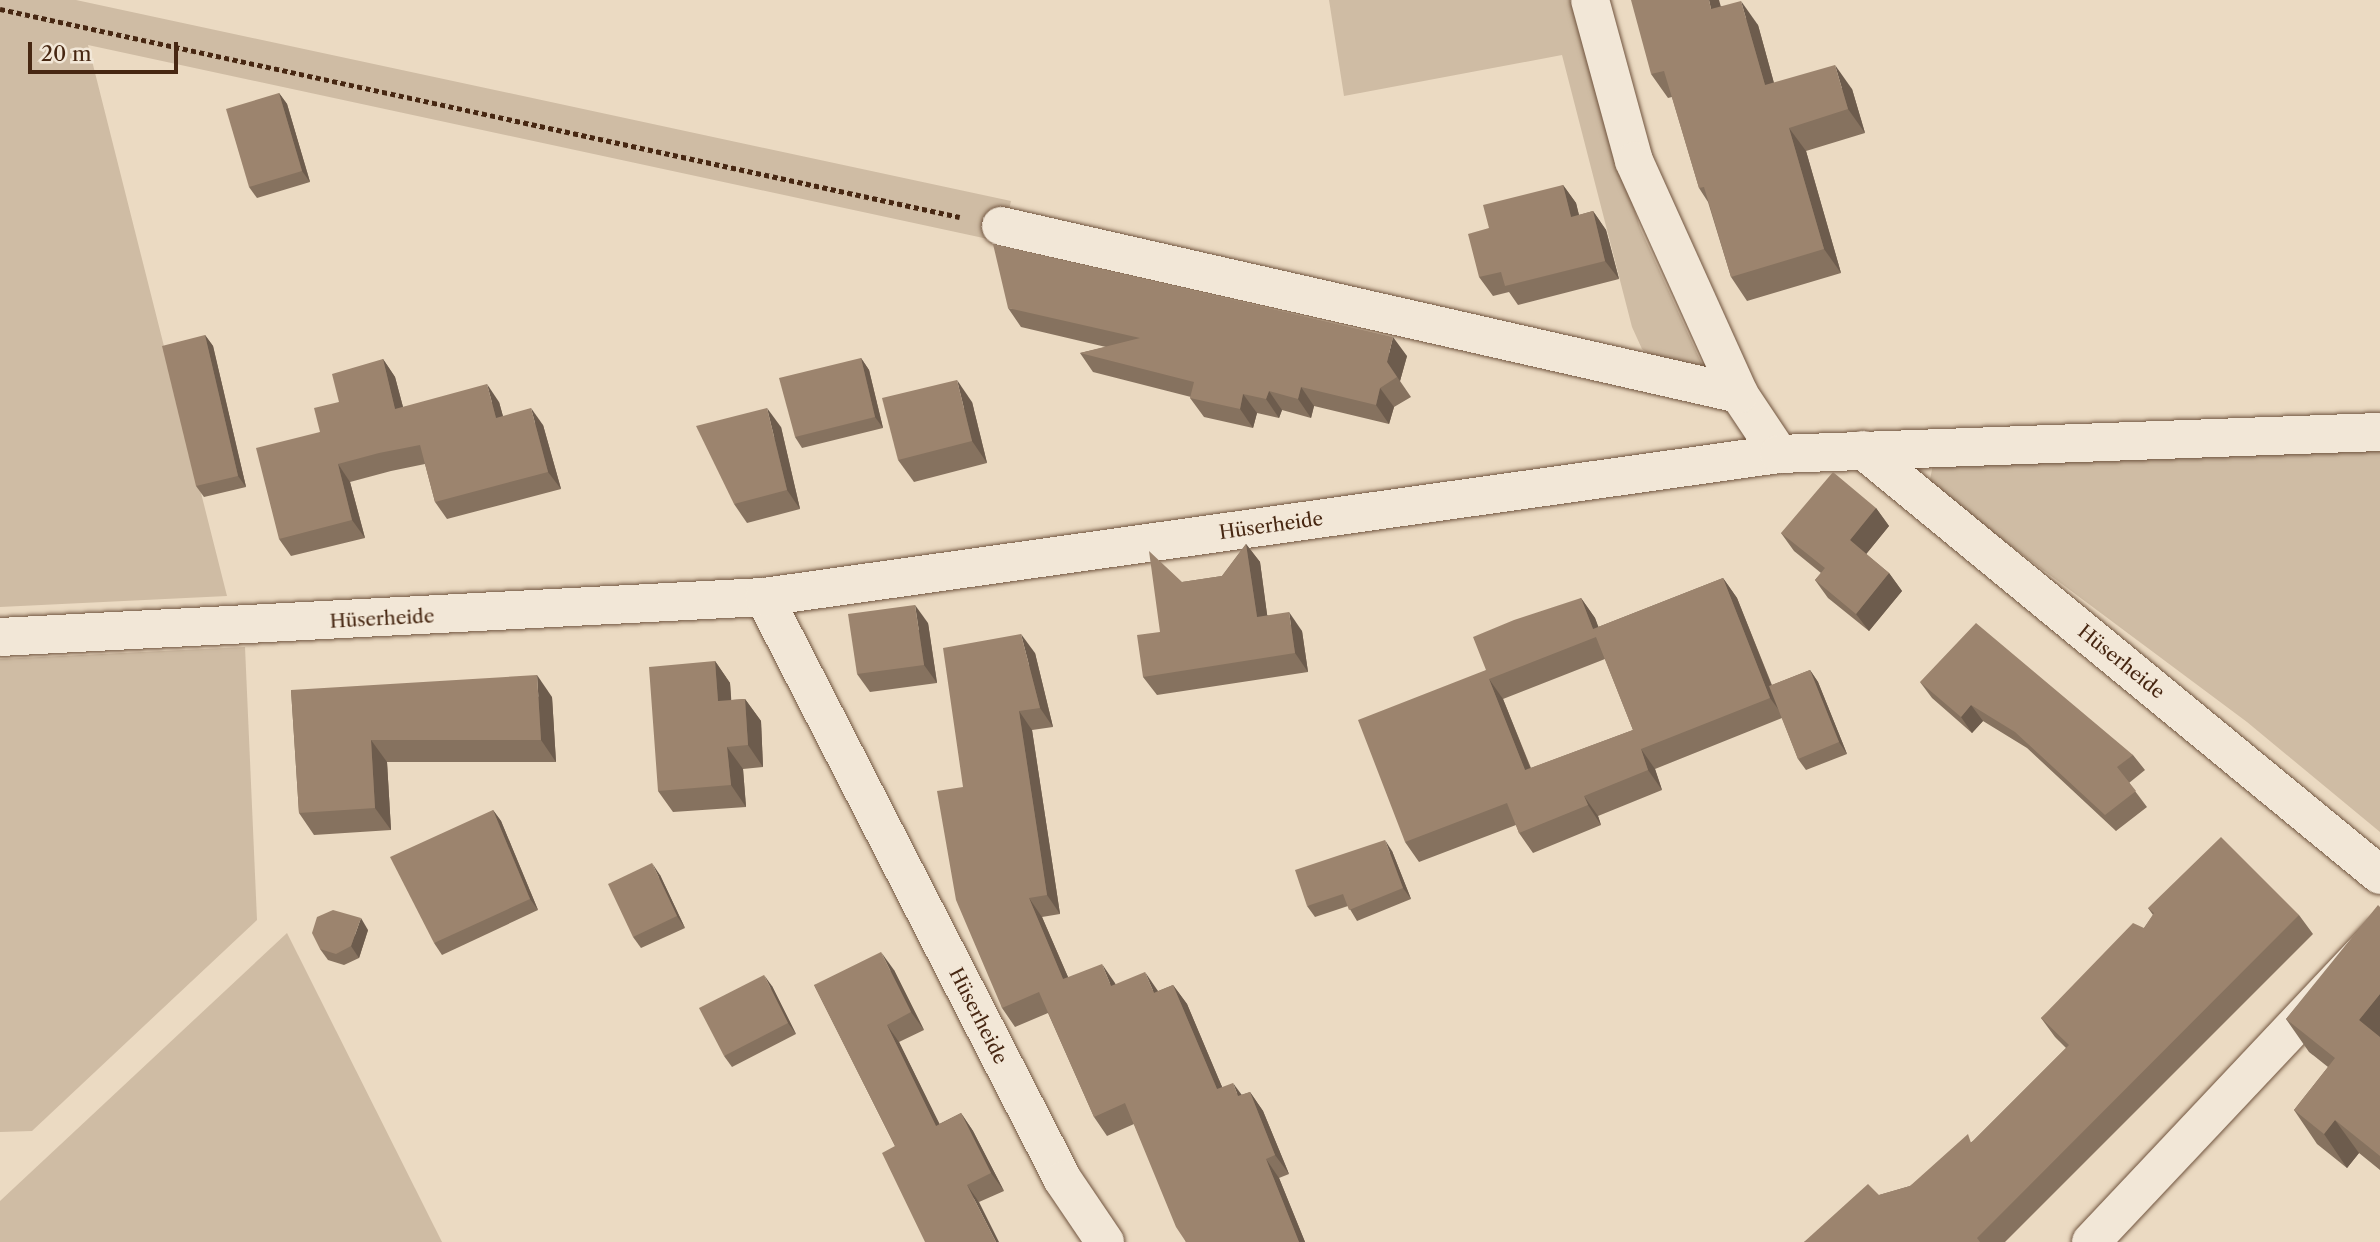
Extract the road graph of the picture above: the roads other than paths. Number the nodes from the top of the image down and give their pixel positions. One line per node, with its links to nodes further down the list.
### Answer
1 (1590, 0): 3 (street)
2 (1002, 226): 3 (street)
3 (1739, 394): 6 (street)
4 (2380, 432): 5 (street, Hüserheide)
5 (1863, 450): 6 (street, Hüserheide); 9 (street, Hüserheide)
6 (1779, 454): 7 (street, Hüserheide)
7 (764, 597): 8 (street, Hüserheide); 11 (street, Hüserheide)
8 (0, 637)
9 (2380, 875)
10 (2380, 935): 12 (street)
11 (1105, 1242)
12 (2091, 1242)

